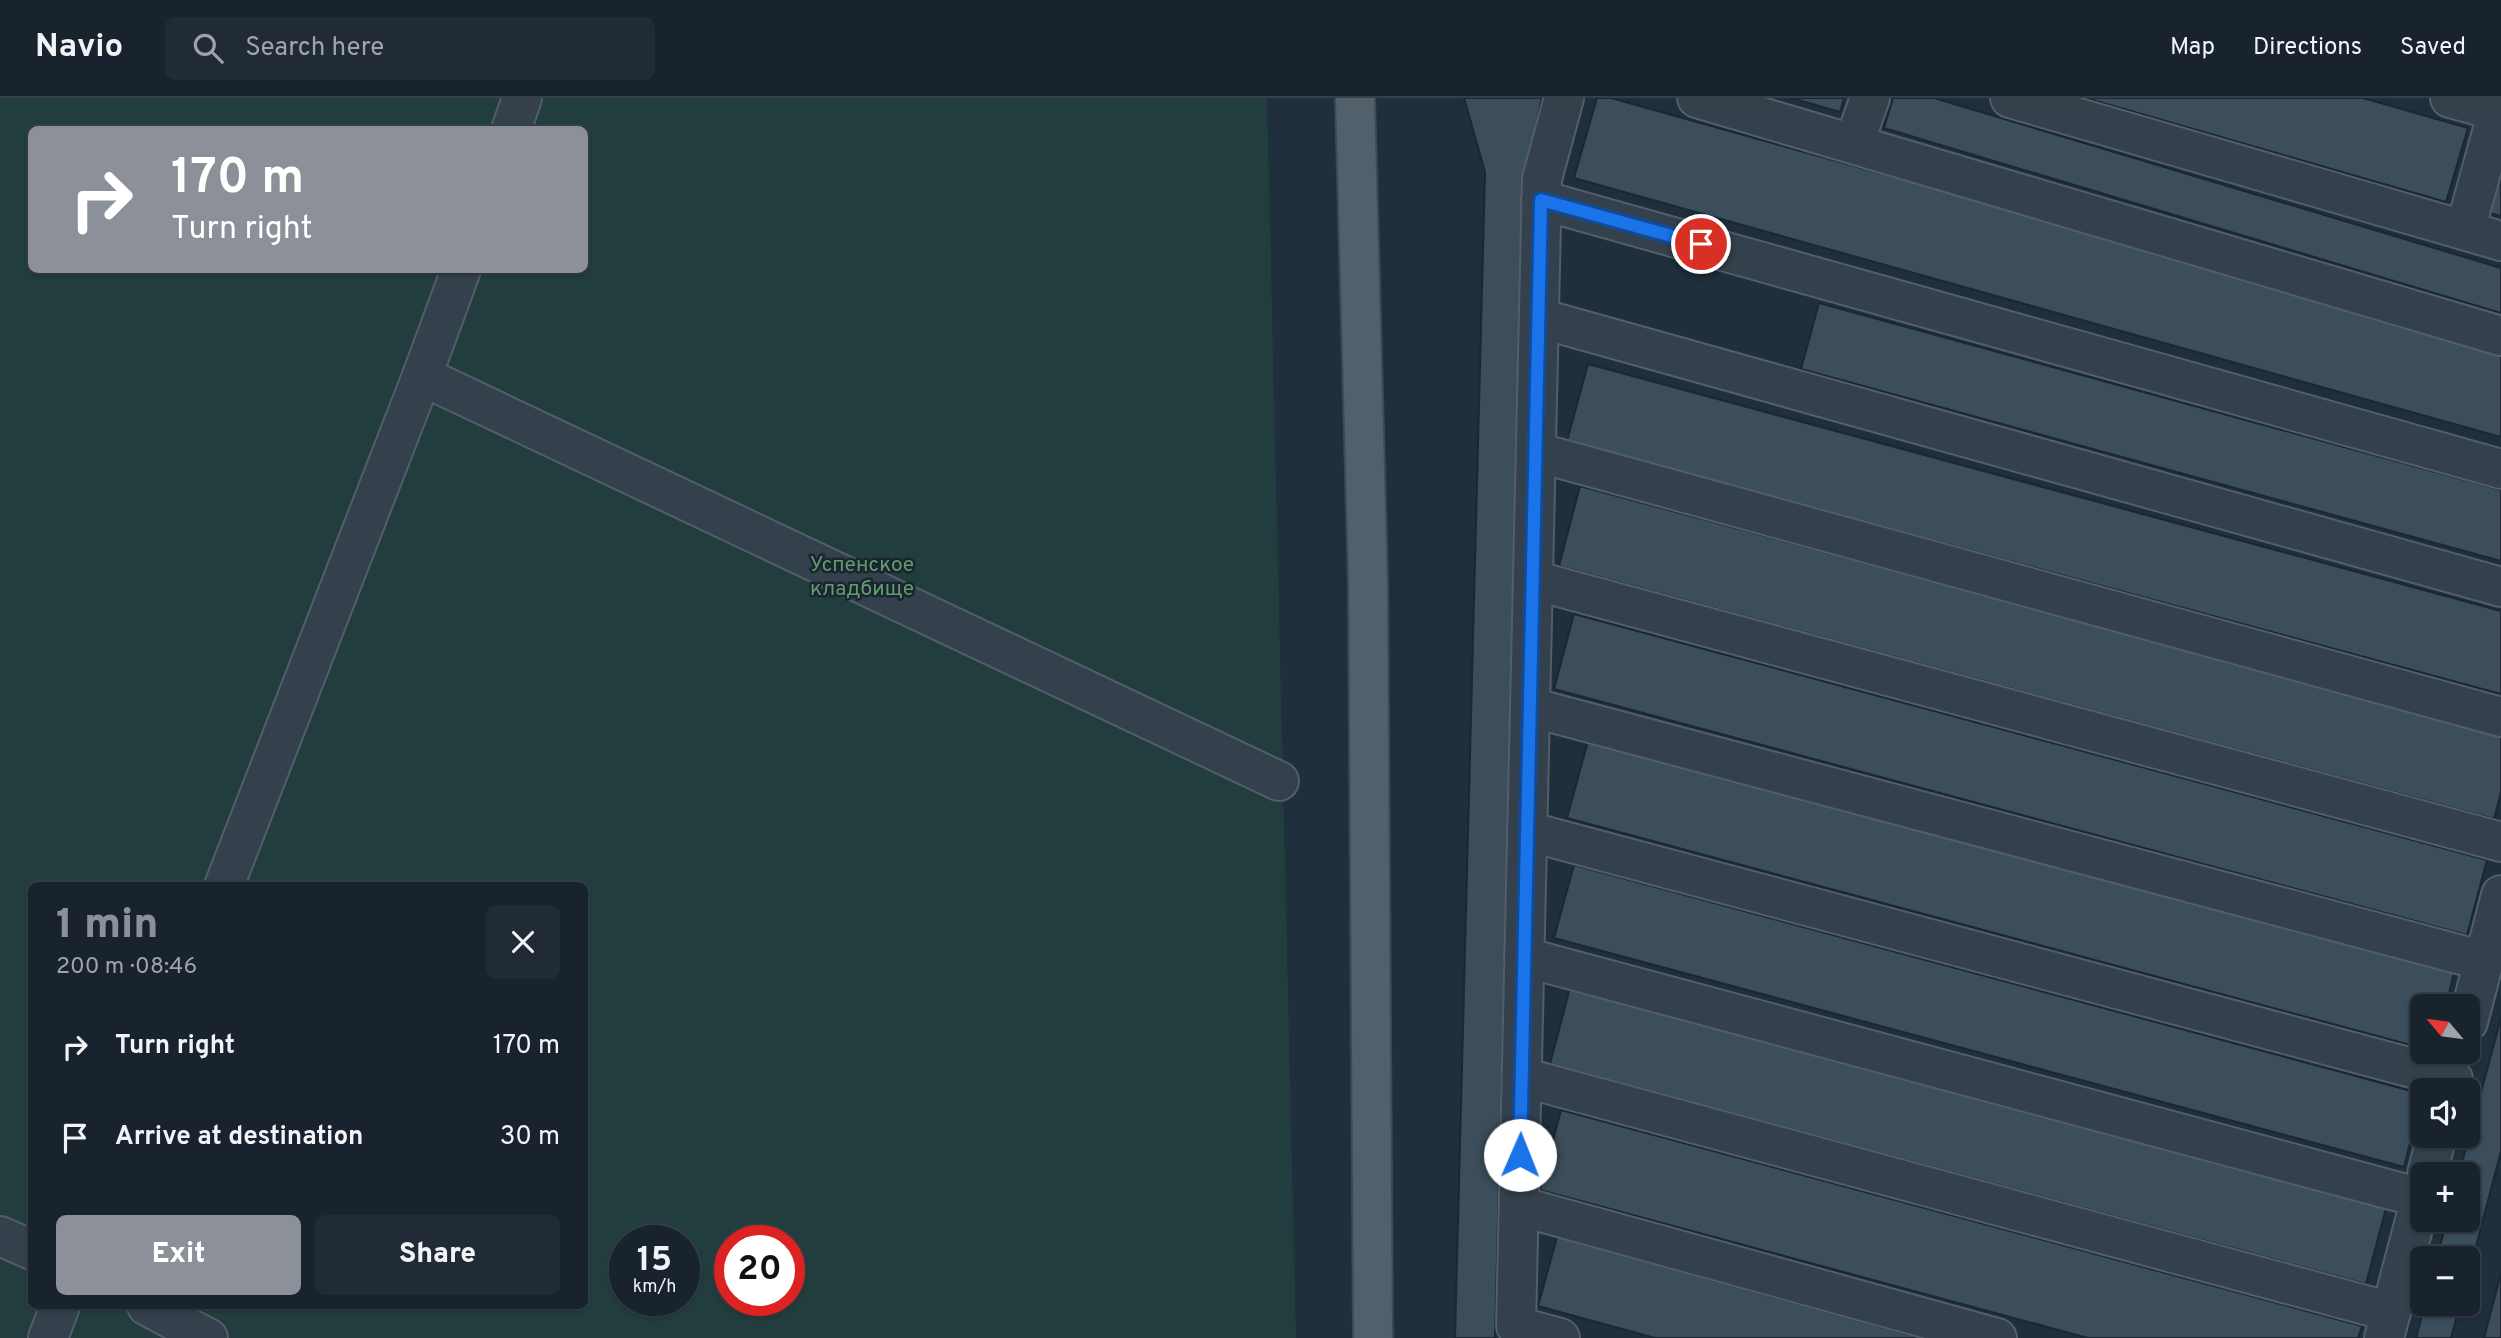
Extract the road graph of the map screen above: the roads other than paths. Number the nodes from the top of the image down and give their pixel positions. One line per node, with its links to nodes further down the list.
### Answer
1 (522, 98): 9 (lane)
2 (1355, 98): 45 (main road)
3 (1564, 98): 11 (lane)
4 (1697, 98): 10 (lane)
5 (1870, 98): 10 (lane)
6 (2010, 98): 12 (lane)
7 (2450, 98): 8 (lane)
8 (2499, 106): 12 (lane)
9 (512, 126)
10 (1854, 143): 16 (lane)
11 (1541, 200): 15 (lane); 19 (lane)
12 (2465, 230): 13 (lane)
13 (2501, 241)
14 (460, 273): 17 (lane)
15 (1539, 318): 18 (lane); 21 (lane)
16 (2501, 336)
17 (422, 376): 24 (lane); 27 (lane)
18 (1536, 452): 20 (lane); 23 (lane)
19 (2501, 468)
20 (1533, 580): 22 (lane); 26 (lane)
21 (2501, 587)
22 (1530, 707): 25 (lane); 30 (lane)
23 (2501, 717)
24 (1279, 781)
25 (1527, 831): 29 (lane); 32 (lane)
26 (2501, 842)
27 (226, 882)
28 (2501, 895): 30 (lane)
29 (1524, 957): 33 (lane); 34 (lane)
30 (2484, 961): 31 (lane)
31 (2475, 994)
32 (2454, 1074)
33 (1522, 1077): 35 (lane); 41 (lane)
34 (2410, 1186)
35 (1519, 1206): 42 (lane); 47 (lane)
36 (2412, 1232): 41 (lane)
37 (0, 1236): 38 (lane)
38 (28, 1248)
39 (59, 1309): 43 (lane)
40 (153, 1309): 44 (lane)
41 (2387, 1325)
42 (1515, 1332): 46 (lane)
43 (48, 1338)
44 (208, 1338)
45 (1373, 1338)
46 (1560, 1338)
47 (1997, 1338)

